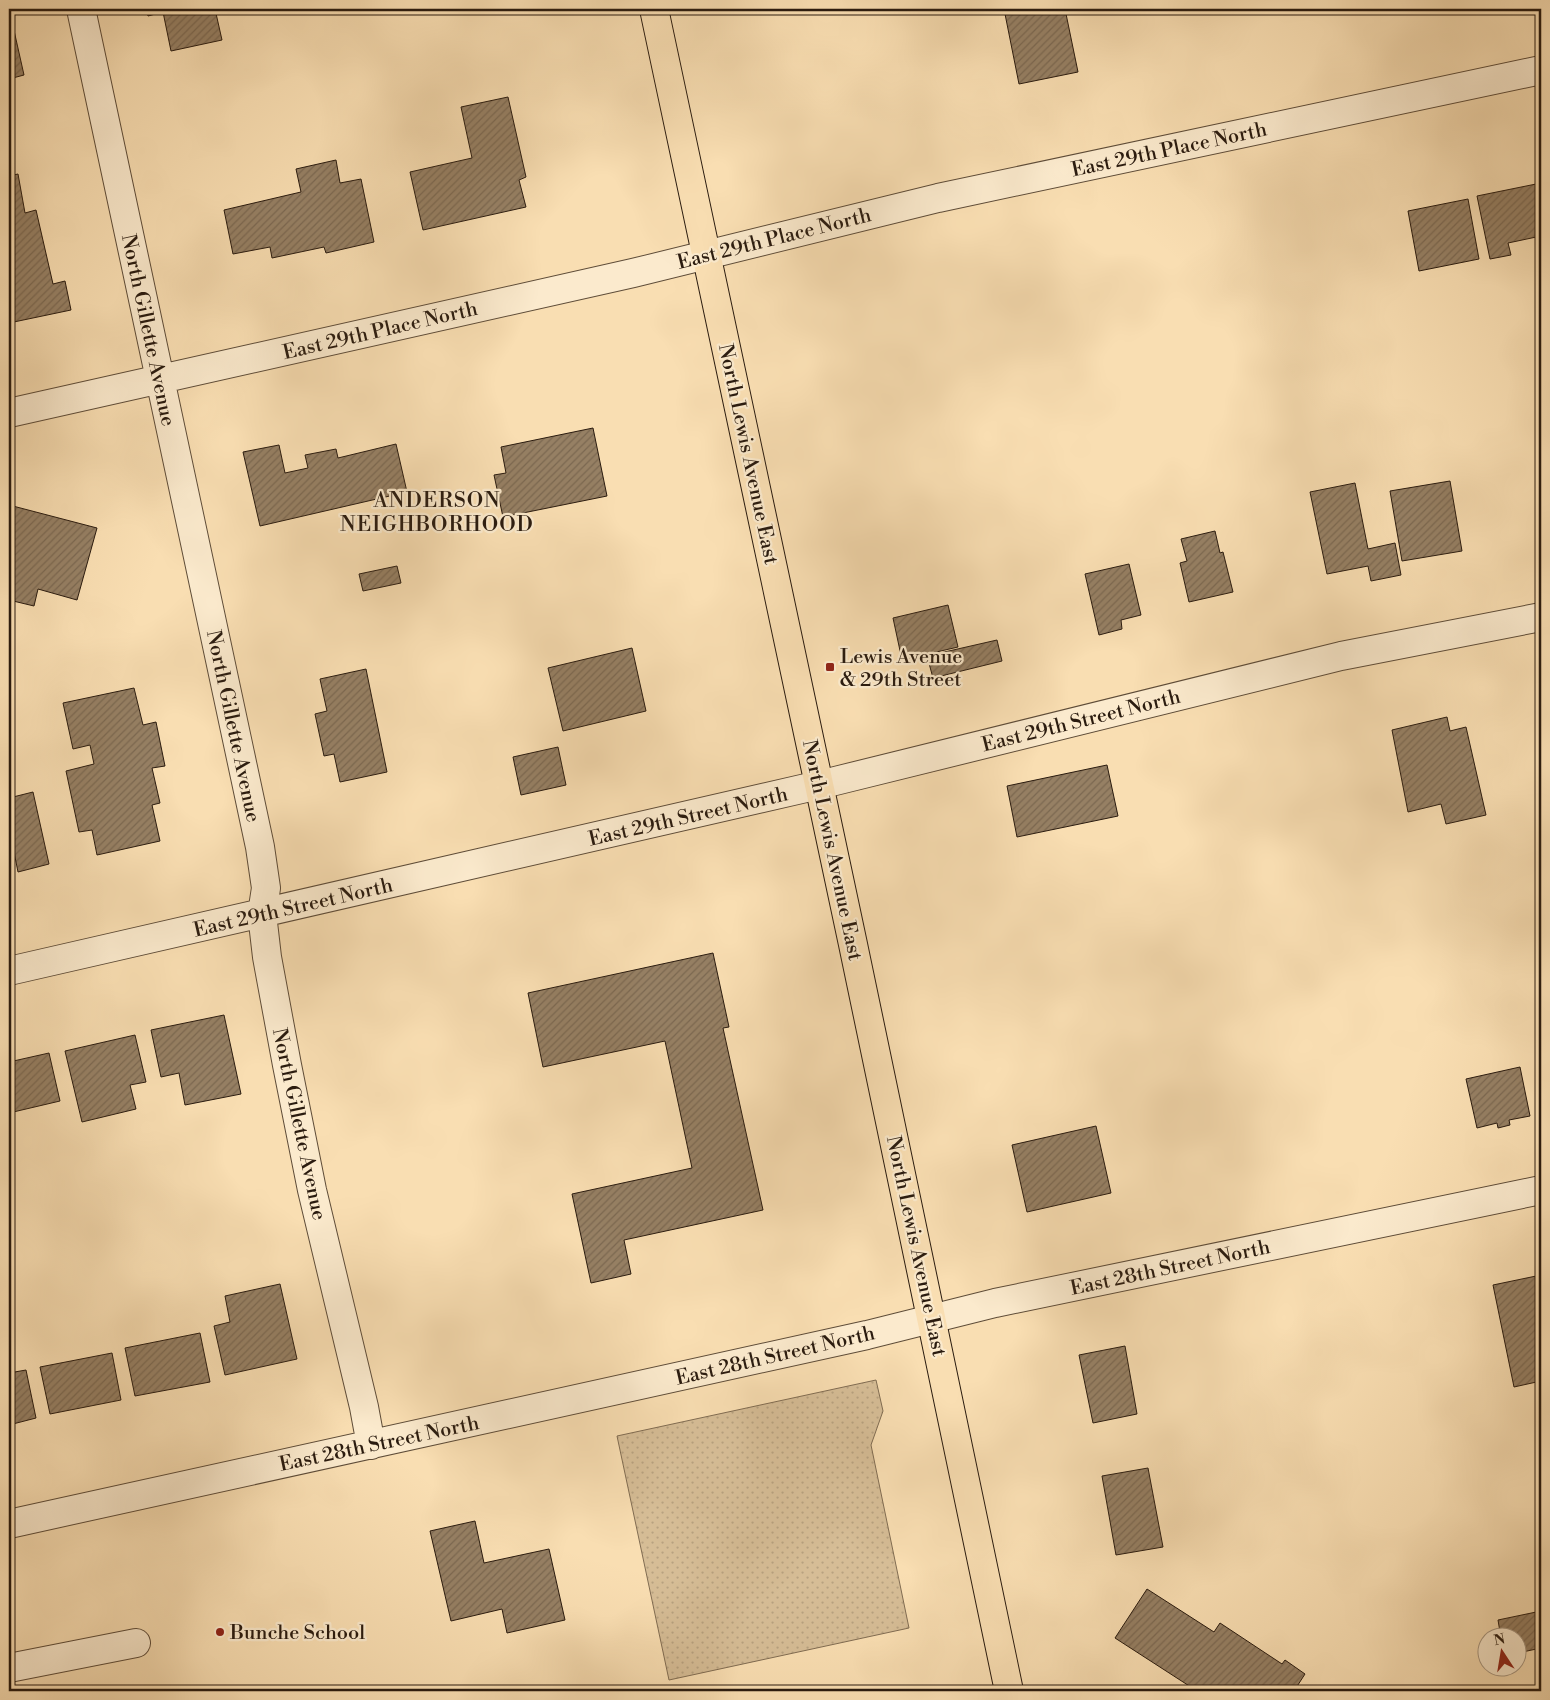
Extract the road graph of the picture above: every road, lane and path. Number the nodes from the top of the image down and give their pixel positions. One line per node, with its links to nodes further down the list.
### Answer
1 (81, 9): 5 (street, North Gillette Avenue)
2 (654, 9): 4 (main road, North Lewis Avenue East)
3 (1541, 70): 4 (street, East 29th Place North)
4 (706, 254): 5 (street, East 29th Place North); 8 (main road, North Lewis Avenue East)
5 (160, 379): 6 (street, East 29th Place North); 9 (street, North Gillette Avenue)
6 (9, 413)
7 (1541, 617): 8 (street, East 29th Street North)
8 (819, 785): 9 (street, East 29th Street North); 12 (main road, North Lewis Avenue East)
9 (262, 914): 10 (street, East 29th Street North); 13 (street, North Gillette Avenue)
10 (9, 971)
11 (1541, 1190): 12 (street, East 28th Street North)
12 (932, 1318): 13 (street, East 28th Street North); 17 (main road, North Lewis Avenue East)
13 (371, 1445): 14 (street, East 28th Street North)
14 (9, 1524)
15 (136, 1643): 16 (street)
16 (9, 1668)
17 (1010, 1691)

